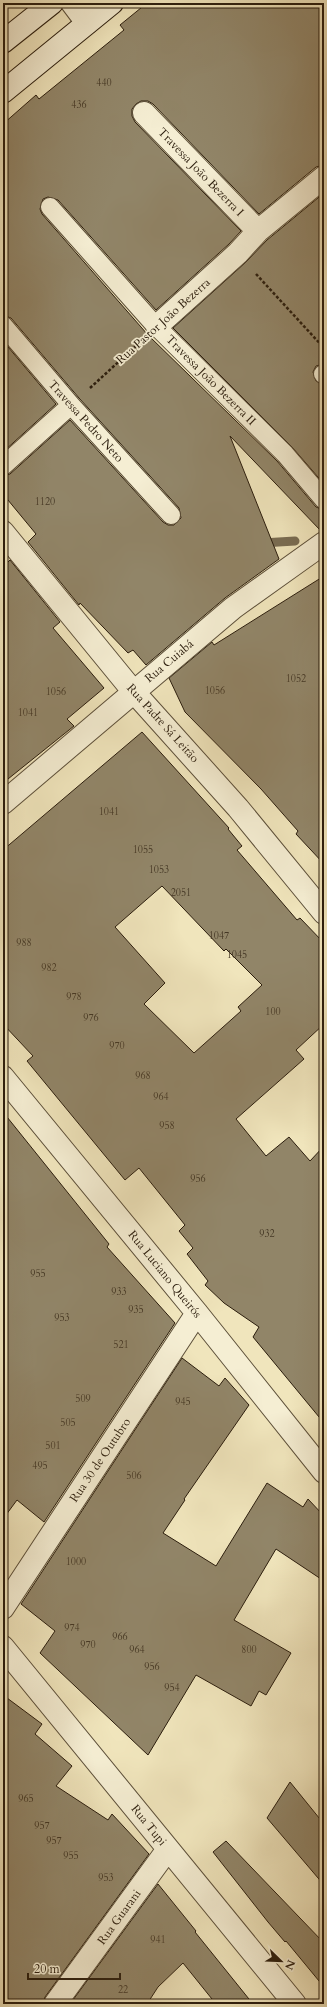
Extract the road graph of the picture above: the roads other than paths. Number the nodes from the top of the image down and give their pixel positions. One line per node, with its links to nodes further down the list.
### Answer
1 (52, 3): 5 (street)
2 (72, 3): 4 (street)
3 (112, 3): 4 (street)
4 (88, 23): 6 (street)
5 (3, 42)
6 (3, 92)
7 (144, 113): 10 (street, Travessa João Bezerra I)
8 (324, 177): 10 (street, Rua Pastor João Bezerra)
9 (50, 207): 12 (lane, Travessa João Bezerra II)
10 (258, 230): 12 (street, Rua Pastor João Bezerra)
11 (3, 325): 13 (lane, Travessa Pedro Neto)
12 (157, 326): 15 (lane, Travessa João Bezerra II)
13 (71, 405): 14 (lane); 16 (lane, Travessa Pedro Neto)
14 (3, 466)
15 (324, 500)
16 (171, 515)
17 (3, 532): 19 (street, Rua Padre Sá Leitão)
18 (324, 543): 19 (street, Rua Cuiabá)
19 (133, 691): 20 (street, Rua Cuiabá); 21 (street, Rua Padre Sá Leitão)
20 (3, 803)
21 (324, 913)
22 (3, 1077): 23 (street, Rua Luciano Queirós)
23 (197, 1313): 24 (street, Rua Luciano Queirós); 25 (street, Rua 30 de Outubro)
24 (324, 1472)
25 (3, 1608)
26 (3, 1646): 27 (street, Rua Tupi)
27 (168, 1849): 28 (street, Rua Guarani); 29 (street, Rua Tupi)
28 (55, 2004)
29 (294, 2004)

